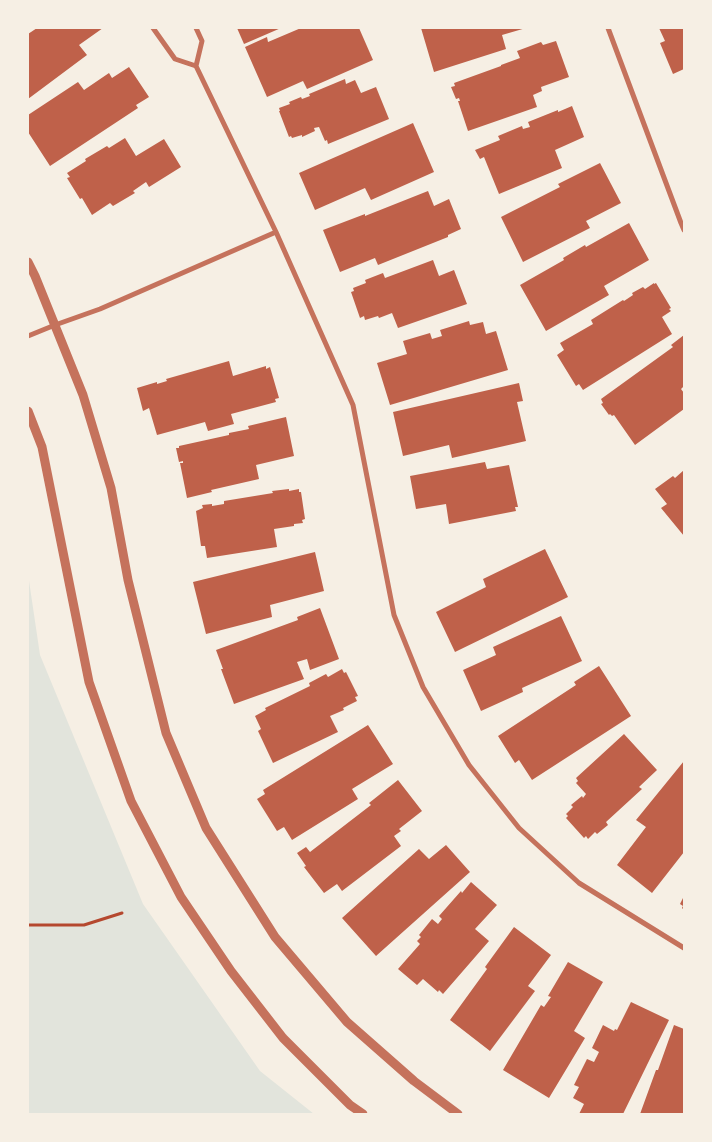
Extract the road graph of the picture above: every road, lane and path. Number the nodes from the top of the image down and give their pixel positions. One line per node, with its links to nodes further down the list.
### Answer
1 (153, 28): 4 (street)
2 (196, 28): 4 (street)
3 (608, 28): 5 (street)
4 (196, 66): 6 (street)
5 (684, 230)
6 (276, 232): 8 (street); 13 (street)
7 (28, 262): 8 (street)
8 (55, 325): 9 (street); 15 (street)
9 (28, 336)
10 (28, 411): 14 (street)
11 (122, 913): 12 (path)
12 (28, 924)
13 (684, 948)
14 (363, 1114)
15 (458, 1114)

